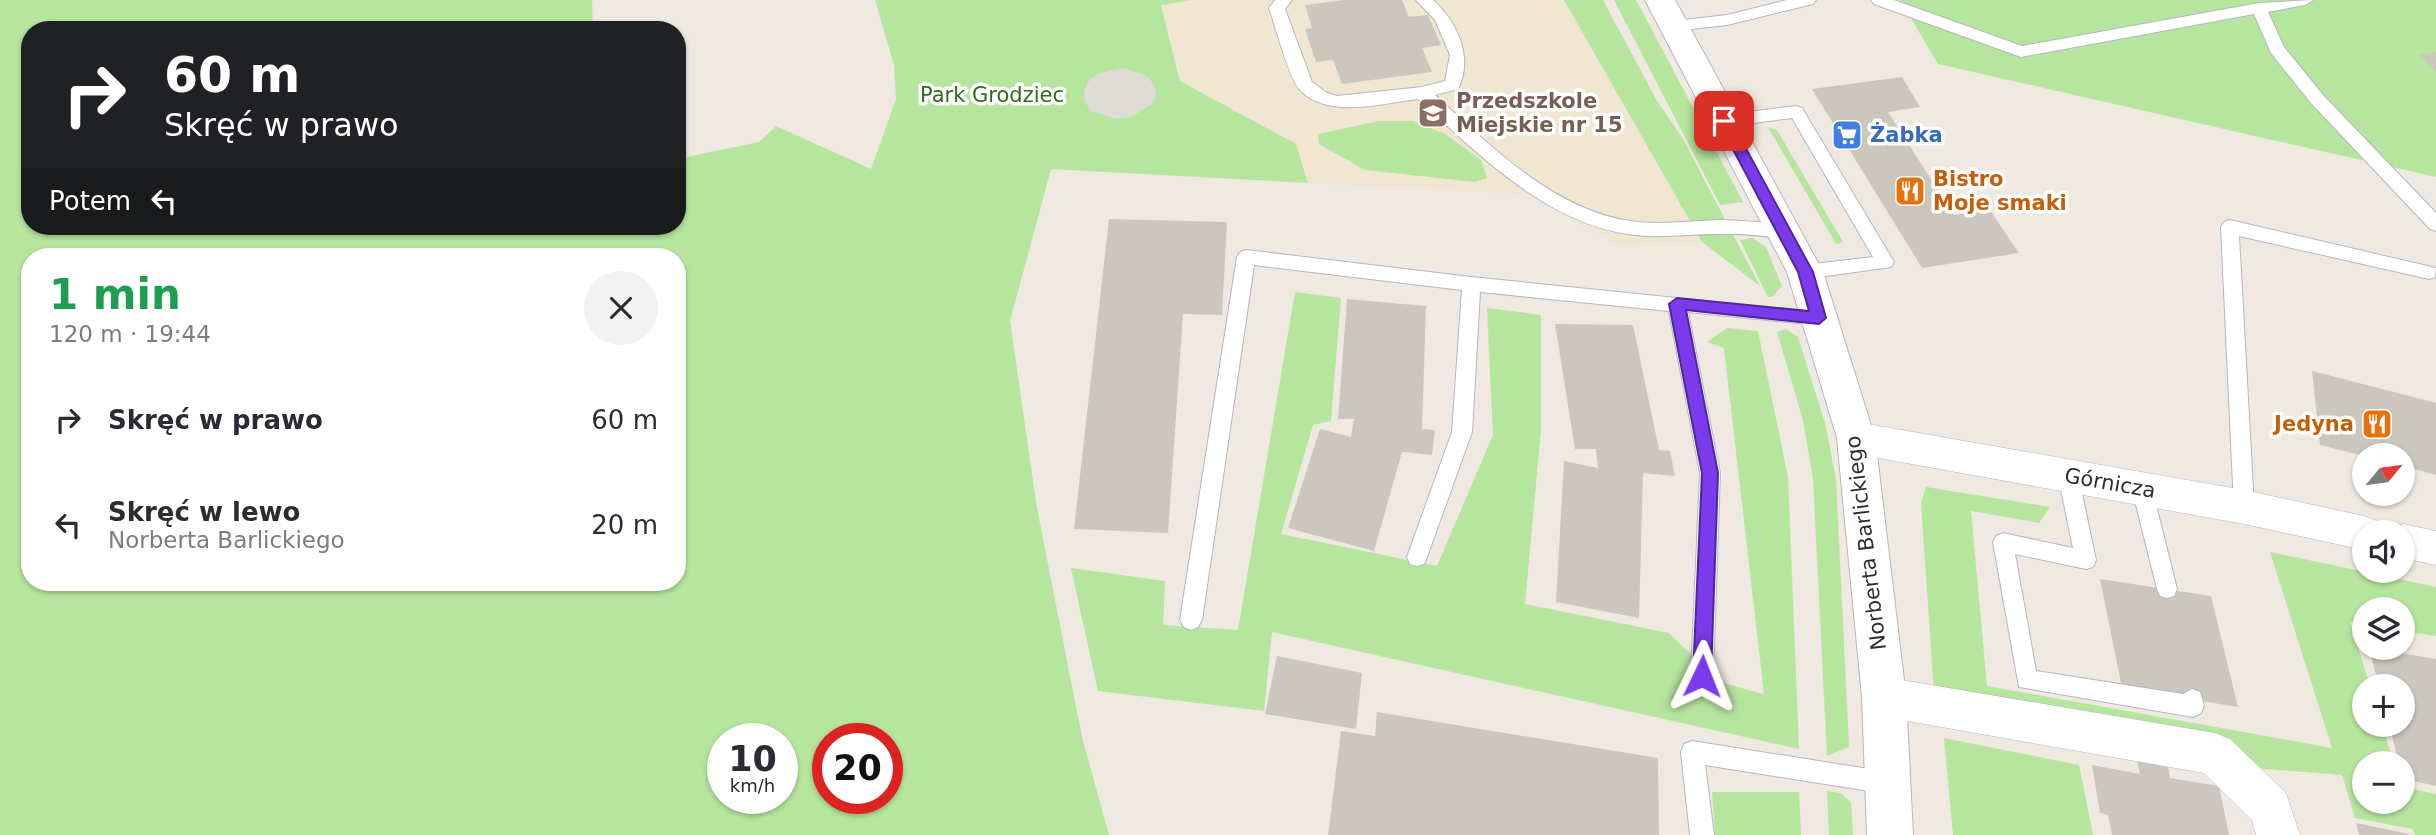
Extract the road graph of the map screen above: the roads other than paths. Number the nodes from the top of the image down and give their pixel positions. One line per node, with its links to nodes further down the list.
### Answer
1 (1284, 0): 8 (lane)
2 (1424, 0): 8 (lane)
3 (1808, 0): 7 (lane)
4 (1880, 0): 6 (lane)
5 (2305, 0): 6 (lane)
6 (2259, 9): 10 (lane)
7 (1667, 13): 9 (street, Norberta Barlickiego)
8 (1422, 93): 11 (lane)
9 (1724, 121): 11 (street, Norberta Barlickiego); 12 (lane)
10 (2436, 224)
11 (1783, 231): 12 (street, Norberta Barlickiego)
12 (1805, 272): 16 (street, Norberta Barlickiego)
13 (2429, 272): 20 (lane)
14 (1471, 284): 15 (lane); 24 (lane); 26 (lane)
15 (1677, 304): 16 (lane); 27 (lane)
16 (1819, 318): 17 (street, Norberta Barlickiego)
17 (1856, 438): 18 (street, Górnicza); 28 (street, Norberta Barlickiego)
18 (2068, 475): 19 (street, Górnicza); 29 (lane)
19 (2142, 489): 20 (street, Górnicza); 25 (lane)
20 (2245, 507): 21 (street, Górnicza)
21 (2352, 530)
22 (2415, 544): 23 (street)
23 (2436, 548)
24 (1417, 557)
25 (2167, 590)
26 (1191, 620)
27 (1702, 676)
28 (1885, 697): 30 (street, Norberta Barlickiego); 33 (street)
29 (2192, 699)
30 (1888, 783): 31 (lane); 32 (street, Norberta Barlickiego)
31 (1702, 835)
32 (1890, 835)
33 (2278, 835)

